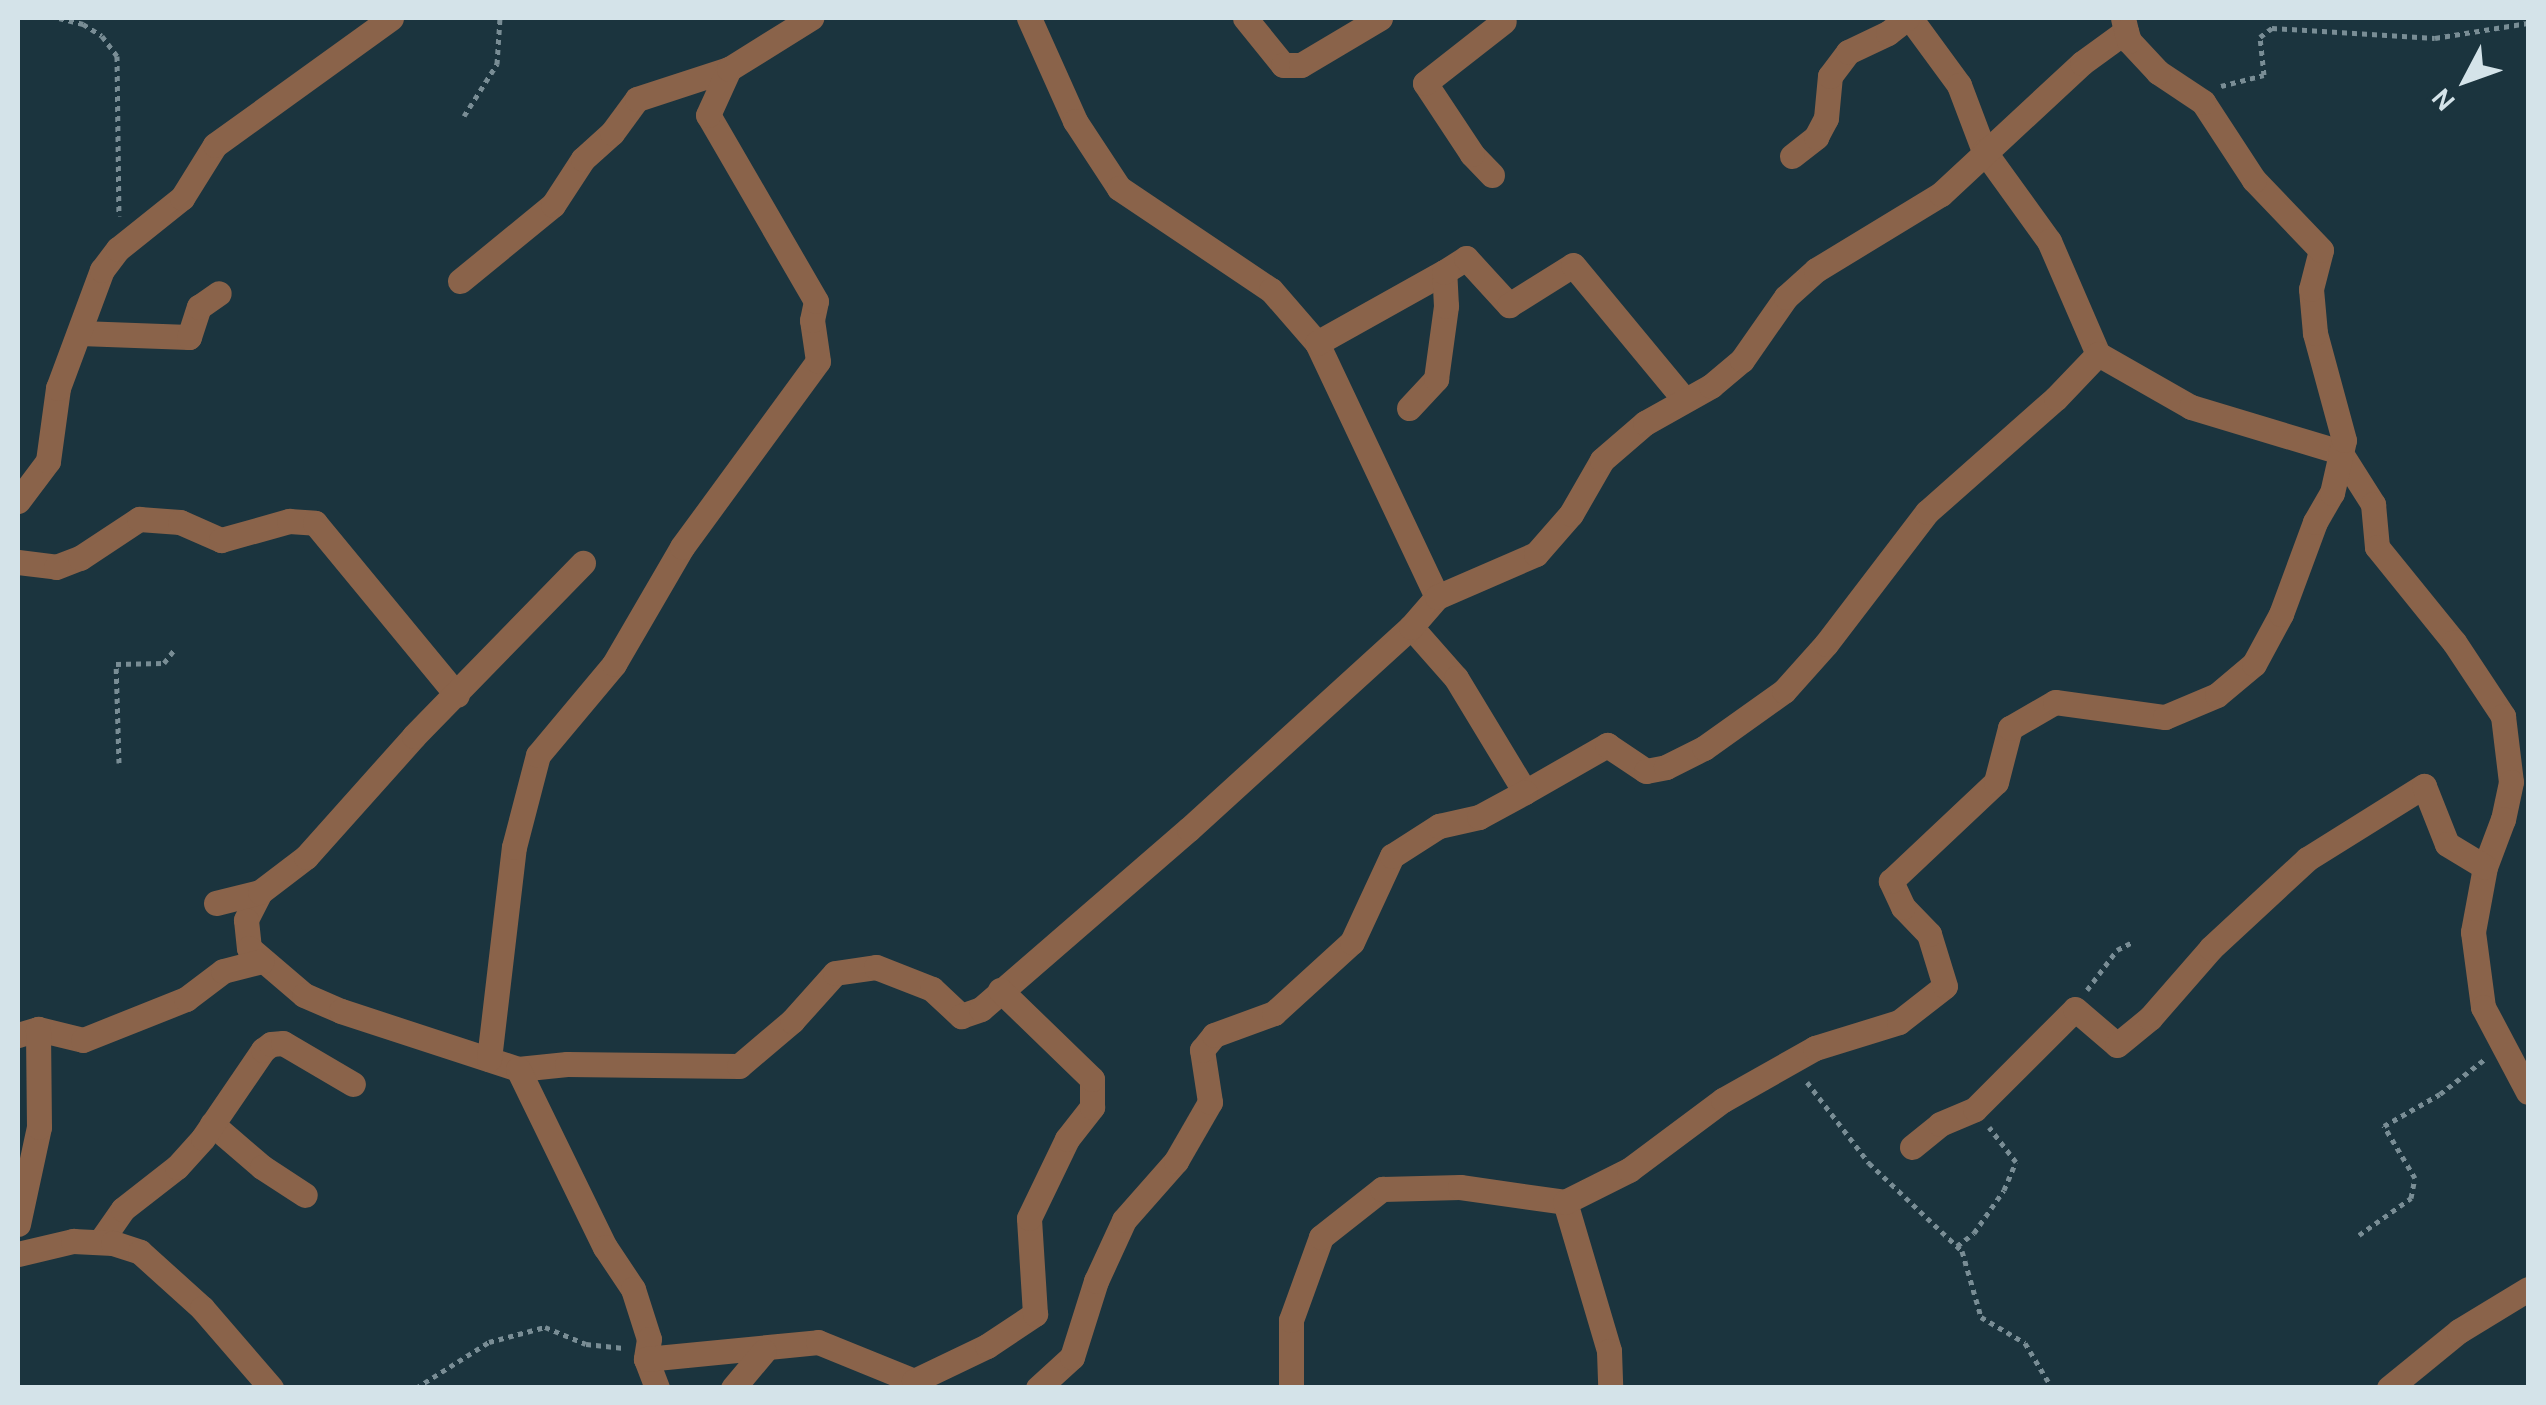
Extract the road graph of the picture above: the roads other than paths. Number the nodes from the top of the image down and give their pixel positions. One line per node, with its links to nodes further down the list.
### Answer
1 (392, 18): 16 (street)
2 (811, 18): 9 (street)
3 (1029, 18): 17 (street)
4 (1245, 18): 5 (street)
5 (1380, 18)
6 (1908, 18): 10 (street); 11 (street)
7 (1504, 19): 12 (street)
8 (2125, 24): 10 (street); 21 (street)
9 (729, 69): 14 (street); 36 (street)
10 (1984, 150): 18 (street); 19 (street)
11 (1792, 156)
12 (1492, 175)
13 (1444, 272): 17 (street); 19 (street); 20 (street)
14 (460, 281)
15 (220, 294): 16 (street)
16 (80, 333): 22 (street)
17 (1317, 342): 25 (street)
18 (2098, 354): 21 (street); 29 (street)
19 (1684, 399): 25 (street)
20 (1409, 408)
21 (2340, 452): 28 (street); 43 (street)
22 (18, 501)
23 (18, 562): 27 (street)
24 (583, 563): 27 (street)
25 (1437, 596): 26 (street)
26 (1412, 627): 29 (street); 34 (street)
27 (457, 695): 31 (street)
28 (2520, 783): 30 (street)
29 (1525, 792): 54 (street)
30 (2485, 867): 39 (street); 41 (street)
31 (260, 892): 32 (street); 33 (street)
32 (216, 903)
33 (262, 961): 35 (street); 36 (street)
34 (1000, 990): 37 (street); 50 (street)
35 (24, 1033): 44 (street)
36 (489, 1059): 37 (street)
37 (518, 1069): 48 (street)
38 (353, 1084): 40 (street)
39 (2528, 1092)
40 (212, 1124): 42 (street); 45 (street)
41 (1912, 1147)
42 (304, 1195)
43 (1565, 1202): 55 (street); 56 (street)
44 (18, 1224)
45 (100, 1242): 46 (street); 51 (street)
46 (18, 1254)
47 (2528, 1288): 57 (street)
48 (647, 1349): 49 (street); 52 (street)
49 (764, 1351): 50 (street); 53 (street)
50 (916, 1384)
51 (270, 1388)
52 (657, 1388)
53 (732, 1388)
54 (1038, 1388)
55 (1292, 1388)
56 (1610, 1388)
57 (2389, 1388)

